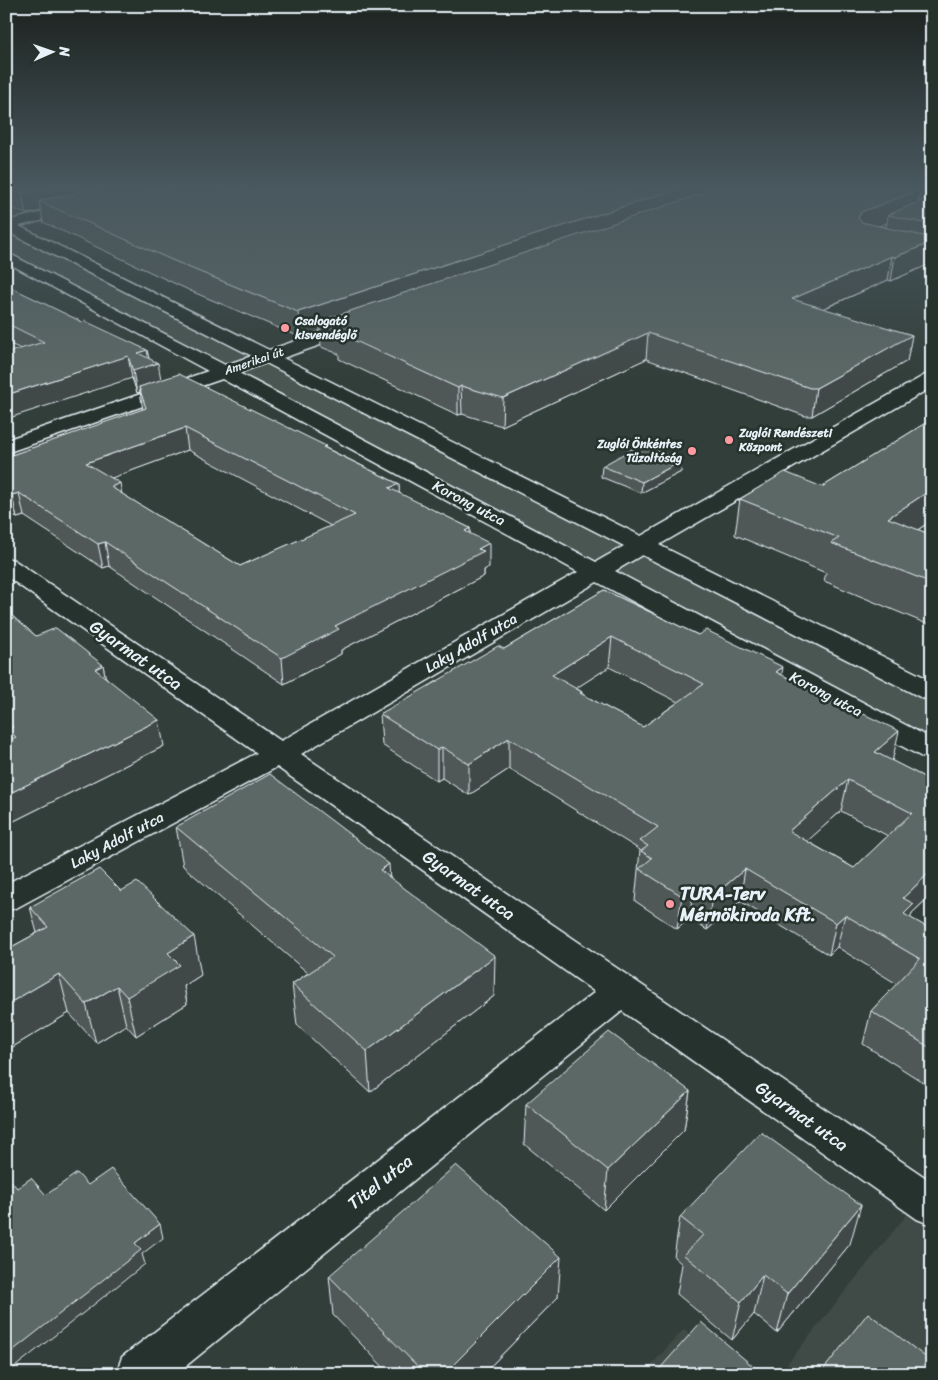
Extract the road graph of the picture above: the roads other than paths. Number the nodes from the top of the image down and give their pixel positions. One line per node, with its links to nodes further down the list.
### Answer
1 (60, 252): 4 (street)
2 (6, 256): 5 (street, Korong utca)
3 (371, 321): 4 (street, Amerikai út)
4 (267, 357): 5 (street, Amerikai út); 8 (street)
5 (223, 372): 7 (street, Amerikai út); 10 (street, Korong utca)
6 (932, 378): 8 (street, Laky Adolf utca)
7 (6, 447)
8 (640, 545): 10 (street, Laky Adolf utca); 11 (street)
9 (6, 565): 13 (street, Gyarmat utca)
10 (596, 571): 12 (street, Korong utca); 13 (street, Laky Adolf utca)
11 (932, 692)
12 (932, 751)
13 (279, 754): 14 (street, Laky Adolf utca); 15 (street, Gyarmat utca)
14 (6, 899)
15 (622, 991): 16 (street, Gyarmat utca); 17 (street, Titel utca)
16 (932, 1206)
17 (139, 1374)

